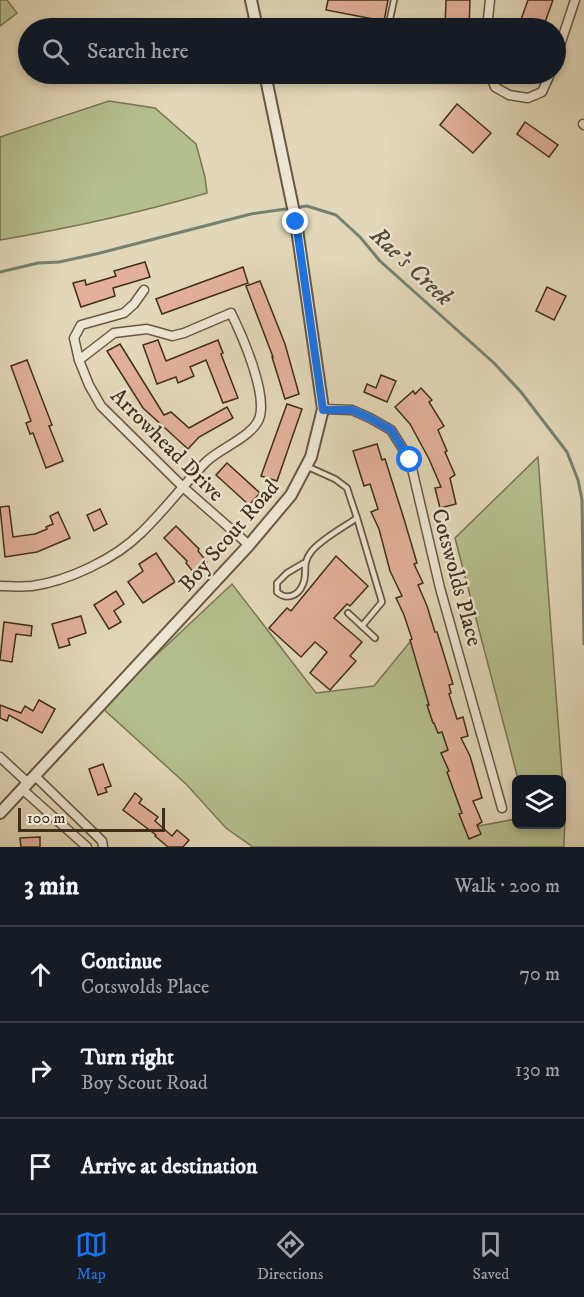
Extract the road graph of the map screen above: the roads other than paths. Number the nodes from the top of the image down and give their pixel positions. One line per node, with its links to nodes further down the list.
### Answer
1 (251, 0): 5 (street)
2 (394, 0): 6 (lane)
3 (490, 0): 7 (street)
4 (575, 0): 8 (street)
5 (255, 18)
6 (390, 18)
7 (488, 18)
8 (566, 26)
9 (267, 84): 14 (street, Boy Scout Road)
10 (494, 84): 11 (street)
11 (546, 84)
12 (144, 290): 13 (street, Arrowhead Drive)
13 (79, 360): 16 (street, Arrowhead Drive); 16 (street)
14 (323, 410): 15 (street, Boy Scout Road); 26 (street, Cotswolds Place)
15 (306, 466): 17 (lane); 18 (street, Boy Scout Road)
16 (183, 488): 18 (street, Arrowhead Drive); 20 (street)
17 (357, 518): 19 (lane); 22 (lane)
18 (249, 545): 25 (street, Boy Scout Road)
19 (304, 563): 19 (lane)
20 (0, 586)
21 (348, 613): 22 (lane)
22 (362, 626): 23 (lane)
23 (375, 638)
24 (0, 757): 25 (street)
25 (29, 783): 27 (street, Boy Scout Road); 28 (street); 29 (street)
26 (502, 808)
27 (0, 813)
28 (87, 847)
29 (103, 847)

